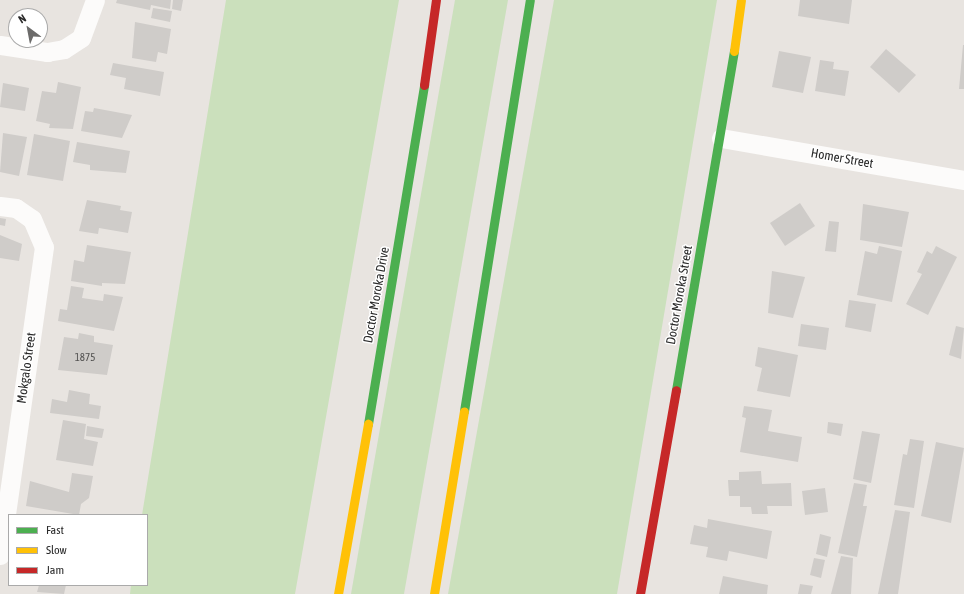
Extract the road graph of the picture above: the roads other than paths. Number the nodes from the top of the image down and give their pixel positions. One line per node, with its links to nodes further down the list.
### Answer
1 (95, 0): 5 (street)
2 (436, 0): 10 (street, Doctor Moroka Drive)
3 (530, 0): 11 (street)
4 (741, 0): 6 (street, Doctor Moroka Street)
5 (0, 45)
6 (721, 138): 7 (street, Homer Street); 12 (street, Doctor Moroka Street)
7 (964, 180)
8 (0, 206): 9 (street, Mokgalo Street)
9 (0, 555)
10 (338, 594)
11 (434, 594)
12 (640, 594)

